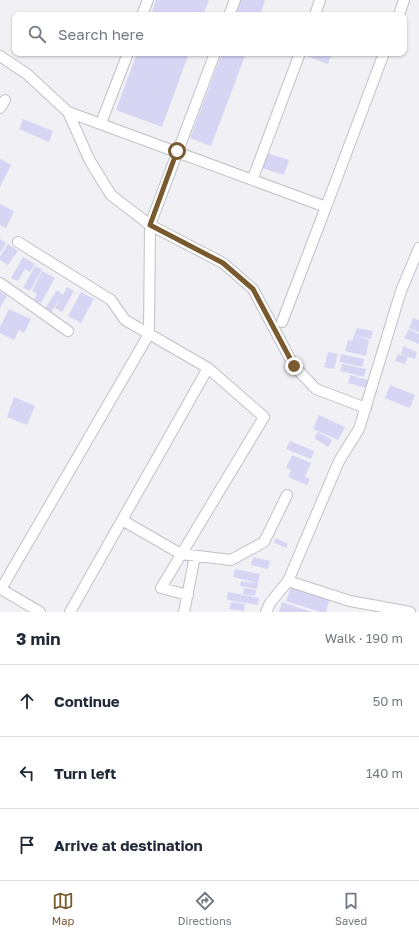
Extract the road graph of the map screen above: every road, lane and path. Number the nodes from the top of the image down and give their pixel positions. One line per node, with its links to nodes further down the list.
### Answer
1 (148, 0): 5 (street)
2 (235, 0): 6 (street)
3 (320, 0): 7 (street)
4 (404, 0): 8 (street)
5 (143, 12)
6 (230, 12)
7 (316, 12)
8 (400, 12)
9 (0, 56): 14 (street)
10 (127, 56): 15 (street)
11 (214, 56): 16 (street)
12 (299, 56): 17 (street)
13 (383, 56): 18 (street)
14 (68, 112): 15 (street); 19 (street)
15 (101, 123): 16 (street)
16 (177, 151): 17 (street); 19 (street)
17 (253, 178): 18 (street)
18 (326, 206): 23 (street)
19 (150, 225): 25 (street); 27 (street)
20 (18, 242): 25 (street)
21 (419, 248): 27 (street)
22 (0, 284): 24 (street)
23 (282, 322)
24 (68, 331)
25 (149, 334): 26 (street); 34 (street)
26 (208, 368): 29 (street); 30 (street)
27 (366, 408): 32 (street)
28 (287, 495): 31 (street)
29 (122, 520): 30 (street); 35 (street)
30 (181, 554): 31 (street); 33 (street)
31 (195, 556): 33 (street)
32 (288, 581): 37 (street); 38 (street)
33 (188, 595): 36 (street)
34 (40, 612)
35 (70, 612)
36 (184, 612)
37 (266, 612)
38 (410, 612)

